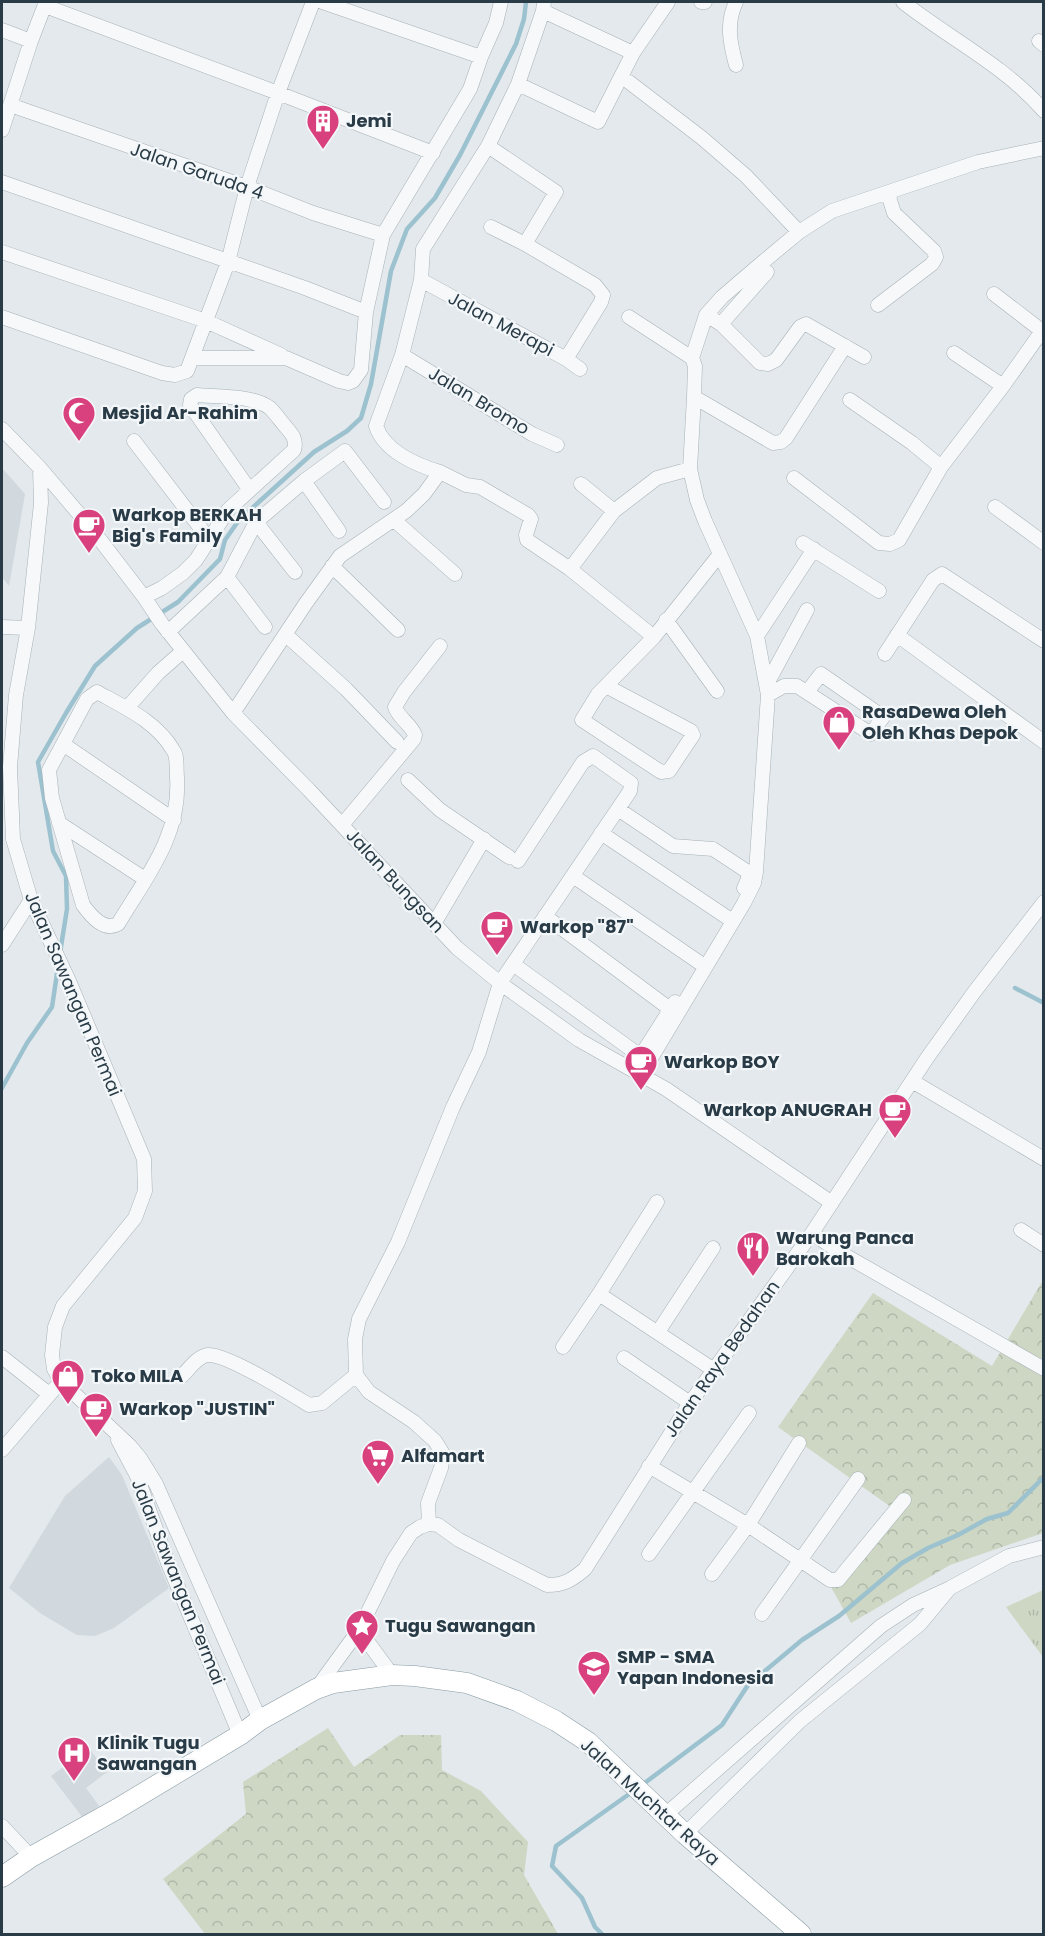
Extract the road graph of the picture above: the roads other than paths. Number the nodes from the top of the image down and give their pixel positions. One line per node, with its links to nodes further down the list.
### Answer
1 (313, 2): 16 (street)
2 (322, 2): 12 (street)
3 (501, 2): 12 (street)
4 (668, 2): 11 (street)
5 (736, 2): 13 (street)
6 (903, 2): 18 (street)
7 (46, 4): 10 (street); 16 (street)
8 (544, 6): 11 (street); 15 (street)
9 (2, 30): 10 (street)
10 (31, 41): 17 (street)
11 (633, 53): 15 (street)
12 (481, 57): 22 (street)
13 (736, 65)
14 (629, 82): 27 (street)
15 (518, 84): 20 (street)
16 (278, 93): 22 (street); 24 (street)
17 (10, 105): 19 (street); 24 (street, Jalan Garuda 4)
18 (1044, 111)
19 (2, 130)
20 (488, 146): 29 (street); 33 (street)
21 (1044, 148): 25 (street)
22 (433, 153): 28 (street)
23 (2, 182): 31 (street)
24 (247, 187): 28 (street, Jalan Garuda 4); 31 (street)
25 (888, 194): 27 (street); 35 (street)
26 (491, 227): 29 (street)
27 (799, 232): 37 (street)
28 (383, 235): 36 (street)
29 (525, 244): 50 (street)
30 (2, 252): 40 (street)
31 (228, 262): 36 (street); 40 (street)
32 (766, 272): 41 (street)
33 (421, 280): 45 (street); 50 (street, Jalan Merapi)
34 (994, 294): 42 (street)
35 (878, 305)
36 (366, 312): 46 (street)
37 (706, 315): 41 (street); 49 (street)
38 (2, 317): 48 (street)
39 (629, 317): 49 (street)
40 (206, 321): 46 (street); 48 (street)
41 (721, 324): 43 (street)
42 (1043, 331): 52 (street)
43 (845, 346): 47 (street); 53 (street)
44 (954, 352): 52 (street)
45 (402, 355): 57 (street, Jalan Bromo); 61 (street)
46 (286, 357): 48 (street)
47 (864, 357)
48 (193, 358)
49 (692, 358): 53 (street)
50 (566, 359): 51 (street, Jalan Merapi)
51 (580, 369)
52 (1003, 386): 58 (street)
53 (694, 397): 60 (street)
54 (850, 400): 58 (street)
55 (2, 429): 59 (street, Jalan Bungsan)
56 (134, 441): 72 (street)
57 (557, 445)
58 (941, 467): 62 (street)
59 (40, 468): 81 (street, Jalan Bungsan); 86 (street, Jalan Sawangan Permai)
60 (690, 469): 68 (street); 74 (street)
61 (440, 472): 69 (street); 76 (street)
62 (794, 478)
63 (304, 481): 66 (street); 70 (street); 71 (street)
64 (581, 484): 68 (street)
65 (249, 489): 65 (street); 72 (street)
66 (384, 502)
67 (995, 507): 73 (street)
68 (614, 511): 76 (street)
69 (394, 520): 75 (street); 78 (street)
70 (256, 522): 77 (street); 79 (street)
71 (339, 531)
72 (209, 539): 81 (street)
73 (1044, 543)
74 (720, 554): 83 (street); 91 (street)
75 (332, 566): 88 (street); 89 (street)
76 (570, 569): 92 (street)
77 (295, 572)
78 (455, 574)
79 (227, 577): 85 (street); 87 (street)
80 (879, 591): 91 (street)
81 (147, 602): 87 (street, Jalan Bungsan)
82 (807, 610): 98 (street)
83 (666, 620): 92 (street); 99 (street)
84 (2, 627): 86 (street)
85 (265, 627)
86 (28, 628): 115 (street, Jalan Sawangan Permai)
87 (165, 628): 95 (street, Jalan Bungsan)
88 (398, 630)
89 (286, 635): 102 (street); 103 (street)
90 (897, 635): 93 (street); 96 (street); 104 (street)
91 (757, 636): 98 (street)
92 (654, 637): 97 (street)
93 (1044, 641)
94 (440, 646): 110 (street)
95 (183, 651): 101 (street); 102 (street, Jalan Bungsan)
96 (885, 654)
97 (606, 686): 97 (street)
98 (767, 689): 100 (street); 125 (street)
99 (717, 691)
100 (807, 692): 100 (street)
101 (127, 708): 105 (street); 108 (street)
102 (233, 713): 110 (street, Jalan Bungsan)
103 (397, 742)
104 (1044, 742)
105 (63, 744): 108 (street); 109 (street)
106 (408, 780): 112 (street)
107 (618, 809): 111 (street); 112 (street); 118 (street)
108 (174, 820): 114 (street)
109 (59, 823): 114 (street); 114 (street)
110 (342, 825): 119 (street, Jalan Bungsan)
111 (601, 833): 113 (street); 118 (street)
112 (484, 839): 119 (street)
113 (573, 876): 117 (street); 121 (street)
114 (146, 879)
115 (31, 900): 120 (street); 143 (street, Jalan Sawangan Permai)
116 (1044, 902): 126 (street, Jalan Raya Bedahan)
117 (545, 916): 122 (street); 124 (street)
118 (728, 918): 121 (street)
119 (435, 922): 123 (street, Jalan Bungsan)
120 (2, 945)
121 (700, 963): 124 (street)
122 (513, 964): 123 (street); 124 (street)
123 (500, 983): 125 (street, Jalan Bungsan); 141 (street)
124 (670, 1010)
125 (641, 1075): 129 (street, Jalan Bungsan)
126 (912, 1081): 127 (street); 129 (street, Jalan Raya Bedahan)
127 (1044, 1159)
128 (657, 1202): 134 (street)
129 (832, 1203): 131 (street, Jalan Raya Bedahan)
130 (1021, 1230): 132 (street)
131 (812, 1233): 139 (street); 140 (street, Jalan Raya Bedahan)
132 (1044, 1245)
133 (713, 1248): 135 (street)
134 (599, 1294): 135 (street); 136 (street)
135 (658, 1332): 140 (street)
136 (563, 1347)
137 (2, 1357): 144 (street)
138 (624, 1358): 145 (street)
139 (1044, 1369)
140 (714, 1370): 145 (street, Jalan Raya Bedahan)
141 (356, 1375): 142 (street); 155 (street)
142 (182, 1376)
143 (61, 1381): 144 (street); 151 (street, Jalan Sawangan Permai)
144 (49, 1394): 147 (street)
145 (690, 1403): 150 (street, Jalan Raya Bedahan)
146 (749, 1413): 153 (street)
147 (8, 1432): 149 (street)
148 (799, 1443): 156 (street)
149 (2, 1450)
150 (650, 1466): 153 (street); 155 (street, Jalan Raya Bedahan)
151 (142, 1473): 162 (street, Jalan Sawangan Permai); 164 (street, Jalan Sawangan Permai)
152 (858, 1479): 159 (street)
153 (692, 1492): 156 (street); 158 (street)
154 (904, 1500): 159 (street)
155 (429, 1524): 165 (street)
156 (748, 1526): 159 (street); 160 (street)
157 (1044, 1547): 161 (street)
158 (649, 1554)
159 (800, 1560): 163 (street)
160 (712, 1574)
161 (950, 1588): 170 (street); 172 (street)
162 (211, 1609): 164 (street); 168 (street, Jalan Sawangan Permai)
163 (762, 1614)
164 (190, 1617): 169 (street, Jalan Sawangan Permai)
165 (359, 1629): 166 (street); 167 (street)
166 (392, 1675): 167 (highway, Jalan Muchtar Raya); 170 (highway, Jalan Muchtar Raya)
167 (316, 1689): 168 (highway, Jalan Muchtar Raya)
168 (260, 1720): 169 (highway, Jalan Muchtar Raya)
169 (240, 1735): 173 (highway, Jalan Muchtar Raya)
170 (658, 1810): 172 (highway, Jalan Muchtar Raya)
171 (2, 1826): 173 (street)
172 (685, 1834): 175 (highway, Jalan Muchtar Raya)
173 (31, 1857): 174 (highway, Jalan Muchtar Raya)
174 (2, 1876)
175 (801, 1935)

